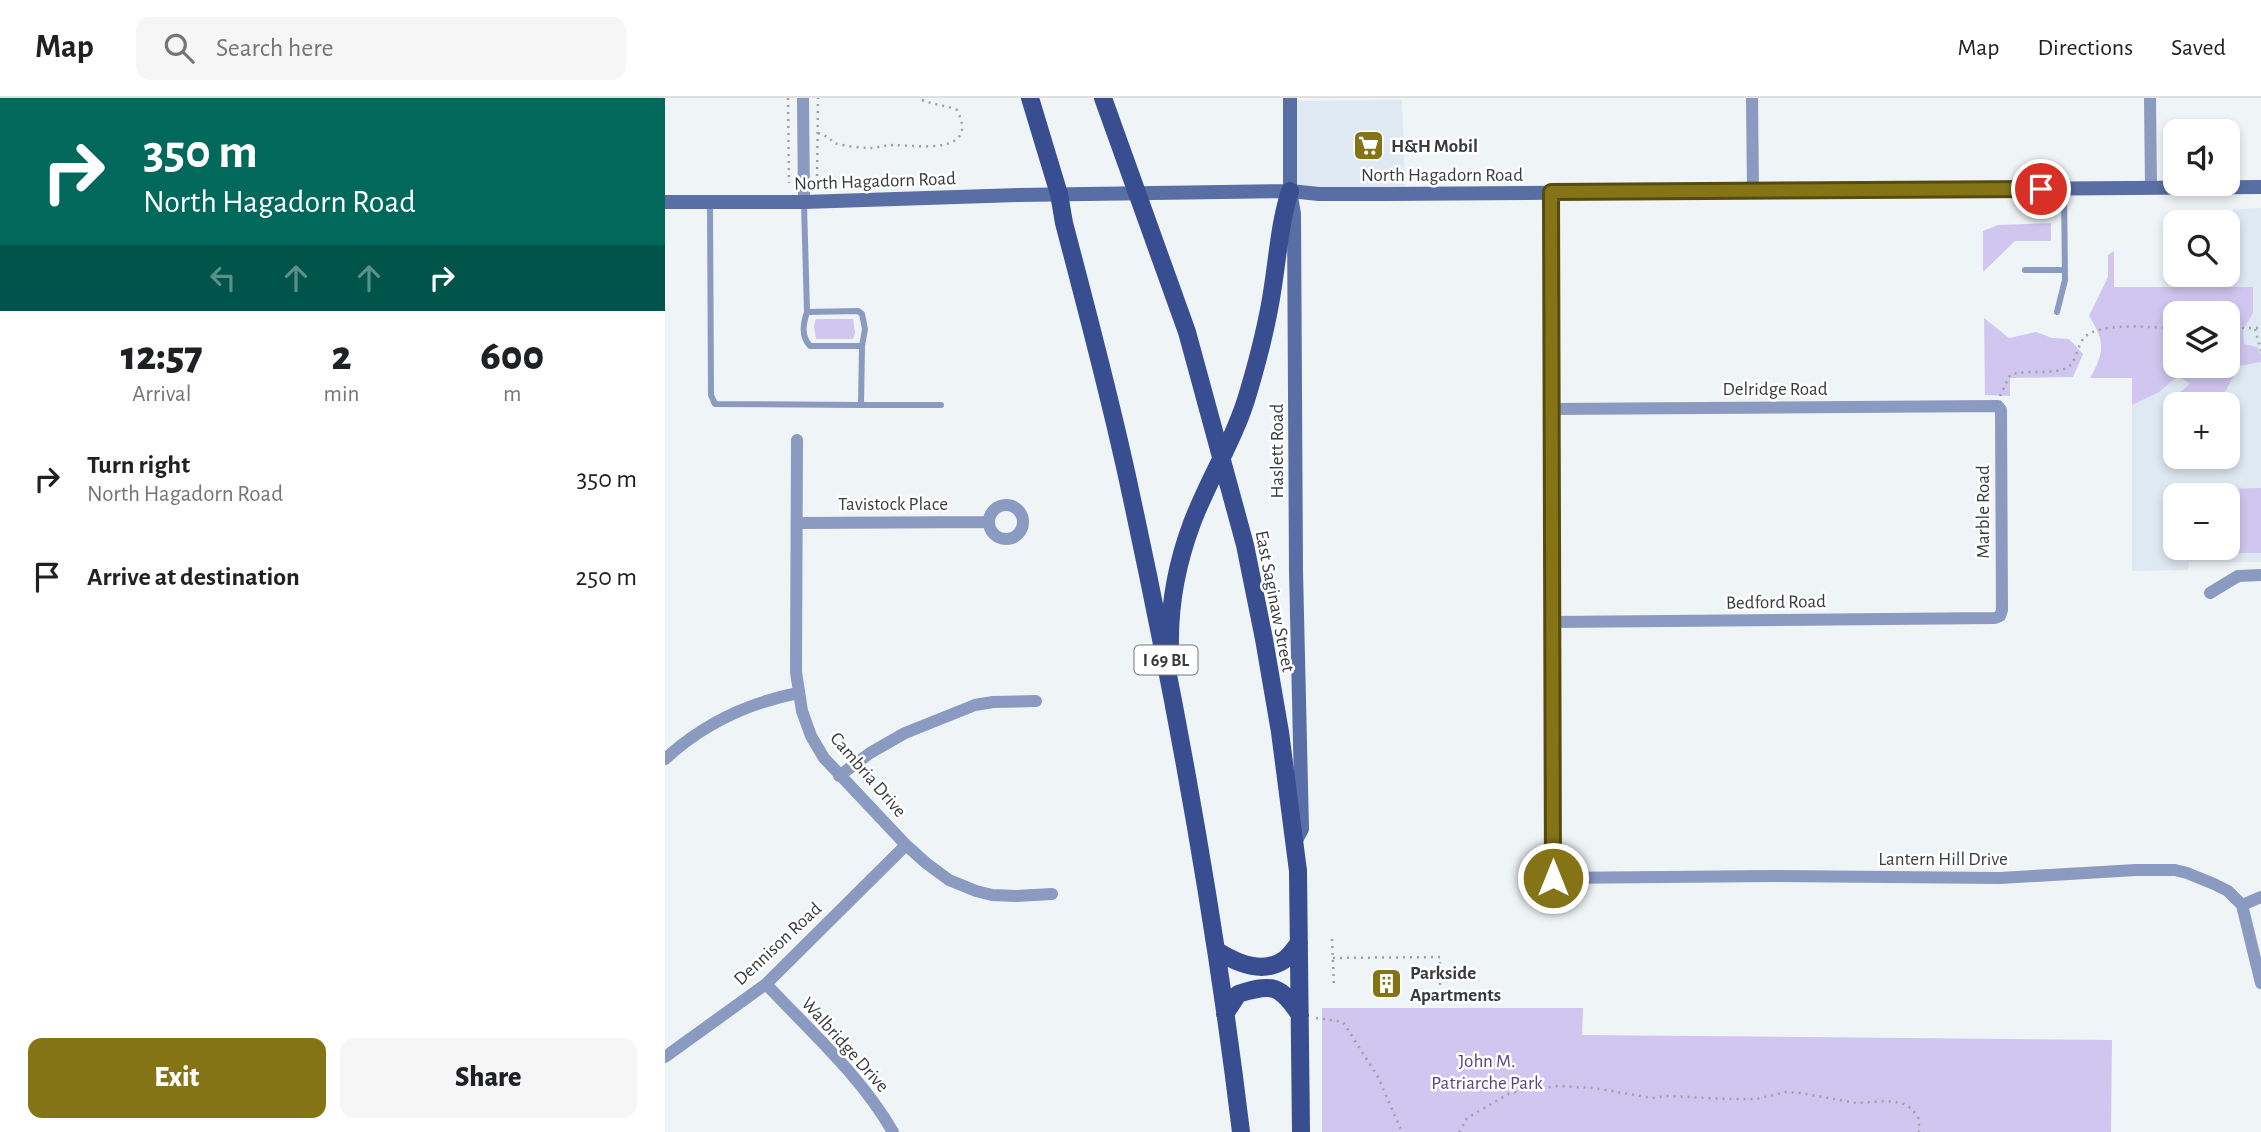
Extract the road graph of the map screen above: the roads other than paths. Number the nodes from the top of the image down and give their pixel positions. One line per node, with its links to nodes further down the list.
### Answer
1 (803, 98): 17 (street)
2 (1030, 98): 13 (main road, I 69 BL)
3 (1103, 98): 14 (main road, East Saginaw Street)
4 (1290, 98): 10 (street, Haslett Road)
5 (1752, 98): 11 (street)
6 (2150, 98): 8 (street)
7 (2261, 187): 8 (street, North Hagadorn Road)
8 (2151, 188): 9 (street, North Hagadorn Road)
9 (2064, 189): 11 (street, North Hagadorn Road); 19 (lane)
10 (1290, 191): 12 (street, North Hagadorn Road); 14 (street, North Hagadorn Road); 28 (main road); 40 (street, Haslett Road)
11 (1753, 191): 12 (street, North Hagadorn Road)
12 (1551, 192): 26 (street)
13 (1059, 194): 14 (street, North Hagadorn Road); 17 (street, North Hagadorn Road); 36 (main road, I 69 BL)
14 (1137, 194): 28 (main road, East Saginaw Street)
15 (665, 202): 16 (street, North Hagadorn Road)
16 (710, 202): 17 (street, North Hagadorn Road); 23 (lane)
17 (804, 202): 20 (lane)
18 (2025, 270): 19 (lane)
19 (2065, 270): 21 (lane)
20 (807, 312): 22 (lane); 22 (lane)
21 (2057, 312)
22 (862, 346): 23 (lane)
23 (861, 405): 24 (lane)
24 (941, 405)
25 (1999, 407): 26 (street, Delridge Road); 33 (street, Marble Road)
26 (1551, 409): 34 (street)
27 (797, 440): 30 (street, Cambria Drive)
28 (1223, 457): 36 (main road); 40 (main road, East Saginaw Street)
29 (989, 522): 30 (street, Tavistock Place)
30 (797, 523): 35 (street, Cambria Drive)
31 (2261, 575): 32 (street)
32 (2210, 593)
33 (2000, 616): 34 (street, Bedford Road)
34 (1552, 622): 44 (street, Lantern Hill Drive)
35 (798, 692): 38 (street); 39 (street, Cambria Drive)
36 (1173, 694): 46 (main road, I 69 BL)
37 (1036, 701): 39 (street)
38 (665, 759)
39 (839, 776): 41 (street, Cambria Drive)
40 (1294, 844): 45 (main road, East Saginaw Street)
41 (906, 845): 42 (street, Cambria Drive); 48 (street, Dennison Road)
42 (1052, 894)
43 (2261, 897): 44 (street)
44 (2242, 905): 47 (street)
45 (1299, 943): 46 (main road); 50 (main road, East Saginaw Street)
46 (1216, 950): 49 (main road, I 69 BL)
47 (2261, 983)
48 (766, 984): 51 (street, Dennison Road); 52 (street, Walbridge Drive)
49 (1225, 1014): 50 (main road); 53 (main road, I 69 BL)
50 (1308, 1017): 54 (main road, East Saginaw Street)
51 (665, 1057)
52 (893, 1132)
53 (1241, 1132)
54 (1301, 1132)

